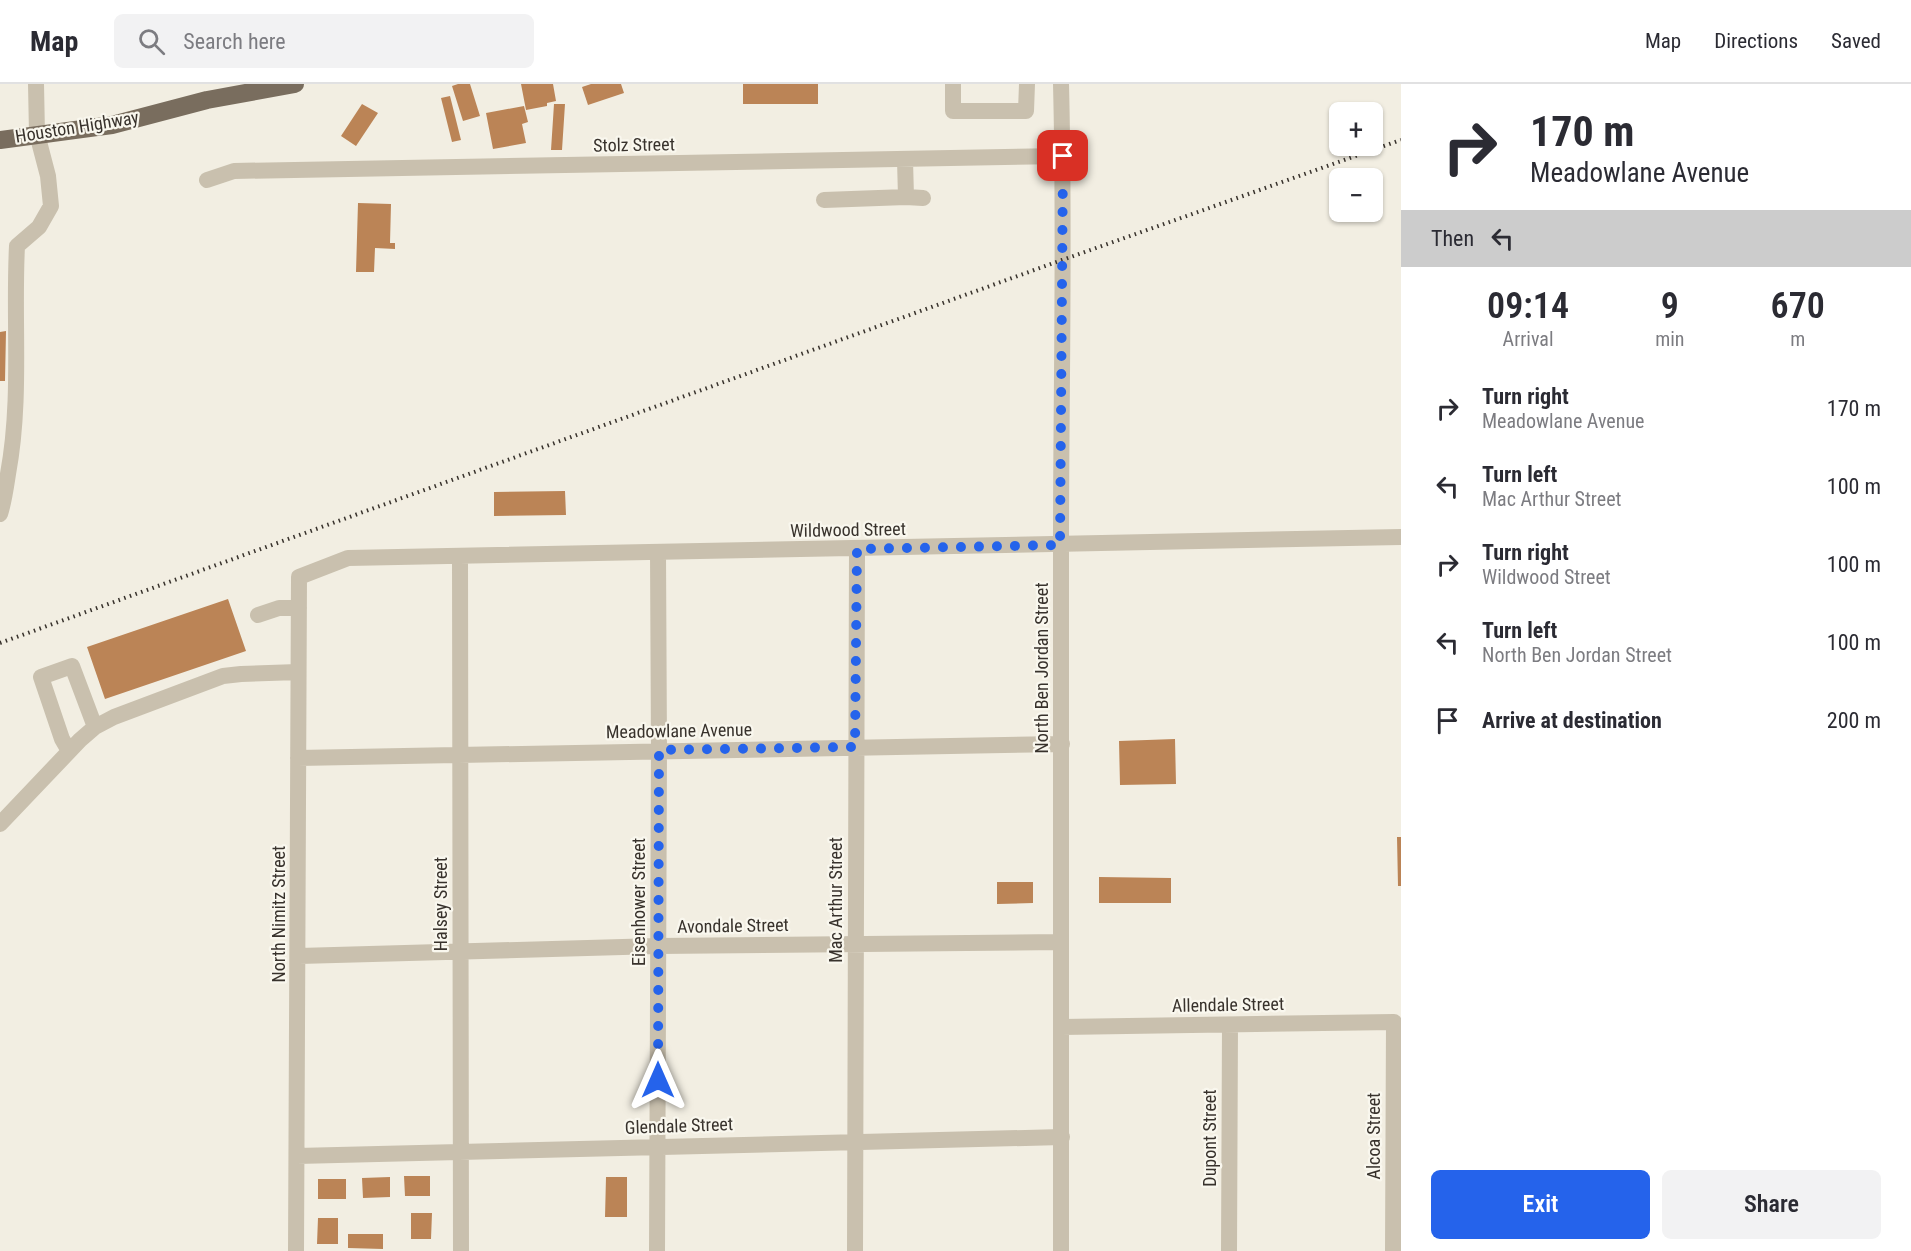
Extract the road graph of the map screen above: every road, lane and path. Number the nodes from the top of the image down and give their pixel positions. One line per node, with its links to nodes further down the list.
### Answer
1 (36, 84): 7 (street)
2 (295, 84): 6 (main road, Houston Highway)
3 (953, 84): 4 (street)
4 (1027, 84)
5 (1061, 84): 9 (street, North Ben Jordan Street)
6 (225, 91): 7 (main road, Houston Highway)
7 (37, 134): 8 (main road, Houston Highway); 15 (street)
8 (0, 140)
9 (1063, 156): 10 (street, Stolz Street); 19 (street, North Ben Jordan Street)
10 (905, 160): 11 (street, Stolz Street); 12 (street)
11 (207, 180)
12 (906, 197): 13 (street); 14 (street)
13 (923, 198)
14 (824, 200)
15 (8, 246): 16 (street)
16 (4, 477): 17 (street)
17 (0, 514)
18 (1401, 537): 19 (street, Wildwood Street)
19 (1060, 545): 20 (street, Wildwood Street); 28 (street, North Ben Jordan Street)
20 (857, 549): 21 (street, Wildwood Street); 29 (street, Mac Arthur Street)
21 (658, 553): 22 (street, Wildwood Street); 30 (street, Eisenhower Street)
22 (460, 556): 23 (street, Wildwood Street); 32 (street, Halsey Street)
23 (299, 577): 24 (street, North Nimitz Street)
24 (299, 608): 25 (street); 26 (street, North Nimitz Street)
25 (258, 615)
26 (298, 672): 27 (street); 33 (street, North Nimitz Street)
27 (95, 727): 31 (street); 31 (street)
28 (1062, 744): 29 (street, Meadowlane Avenue); 35 (street, North Ben Jordan Street)
29 (855, 747): 30 (street, Meadowlane Avenue); 36 (street, Mac Arthur Street)
30 (659, 750): 32 (street, Meadowlane Avenue); 37 (street, Eisenhower Street)
31 (69, 752): 34 (street)
32 (460, 756): 33 (street, Meadowlane Avenue); 38 (street, Halsey Street)
33 (298, 758): 39 (street, North Nimitz Street)
34 (0, 824)
35 (1061, 942): 36 (street, Avondale Street); 42 (street, North Ben Jordan Street)
36 (856, 944): 37 (street, Avondale Street); 44 (street, Mac Arthur Street)
37 (658, 946): 38 (street, Avondale Street); 45 (street, Eisenhower Street)
38 (461, 951): 39 (street, Avondale Street); 46 (street, Halsey Street)
39 (299, 956): 47 (street, North Nimitz Street)
40 (1394, 1022): 41 (street, Allendale Street); 54 (street, Alcoa Street)
41 (1230, 1024): 42 (street, Allendale Street); 53 (street, Dupont Street)
42 (1062, 1027): 43 (street, North Ben Jordan Street)
43 (1062, 1137): 44 (street, Glendale Street); 52 (street, North Ben Jordan Street)
44 (855, 1142): 45 (street, Glendale Street); 51 (street, Mac Arthur Street)
45 (658, 1146): 46 (street, Glendale Street); 50 (street, Eisenhower Street)
46 (462, 1152): 47 (street, Glendale Street); 49 (street, Halsey Street)
47 (297, 1156): 48 (street, North Nimitz Street)
48 (296, 1251)
49 (461, 1251)
50 (657, 1251)
51 (855, 1251)
52 (1061, 1251)
53 (1229, 1251)
54 (1393, 1251)

